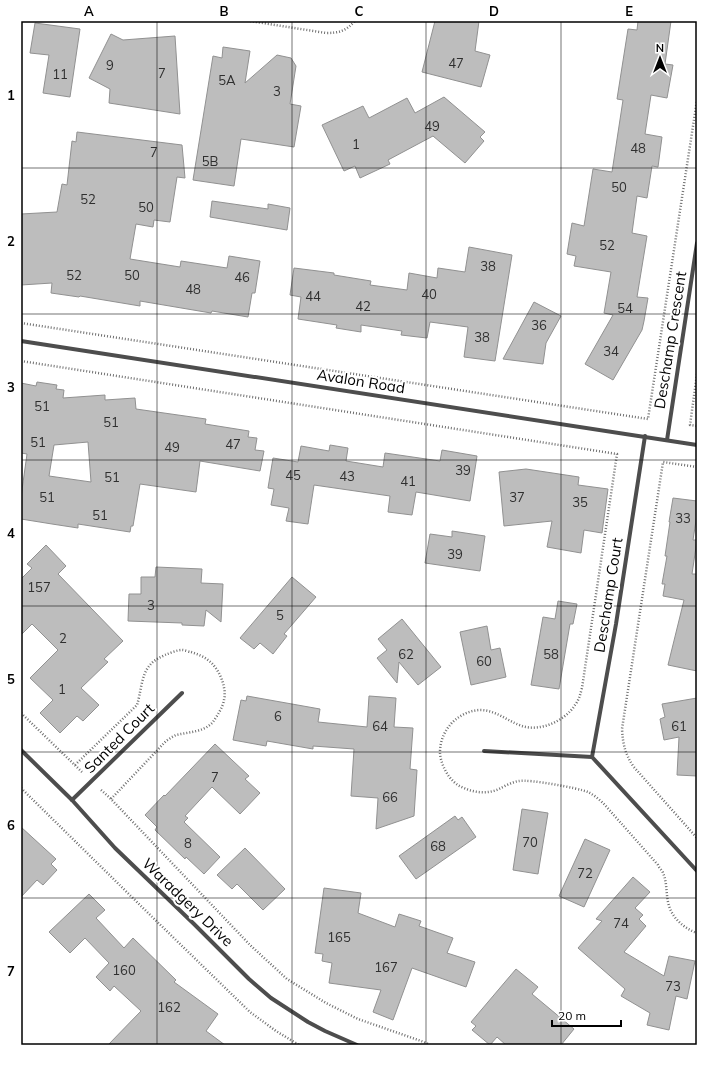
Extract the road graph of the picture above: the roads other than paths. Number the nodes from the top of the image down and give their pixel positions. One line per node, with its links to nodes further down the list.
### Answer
1 (697, 243): 4 (street, Deschamp Crescent)
2 (21, 341): 3 (street, Avalon Road)
3 (645, 436): 4 (street, Avalon Road); 9 (street, Deschamp Court)
4 (666, 440): 5 (street, Avalon Road)
5 (697, 445)
6 (182, 693): 10 (street, Santed Court)
7 (21, 750): 10 (street, Waradgery Drive)
8 (484, 751): 9 (street)
9 (592, 757): 11 (street)
10 (72, 800): 12 (street, Waradgery Drive)
11 (697, 871)
12 (357, 1045)

